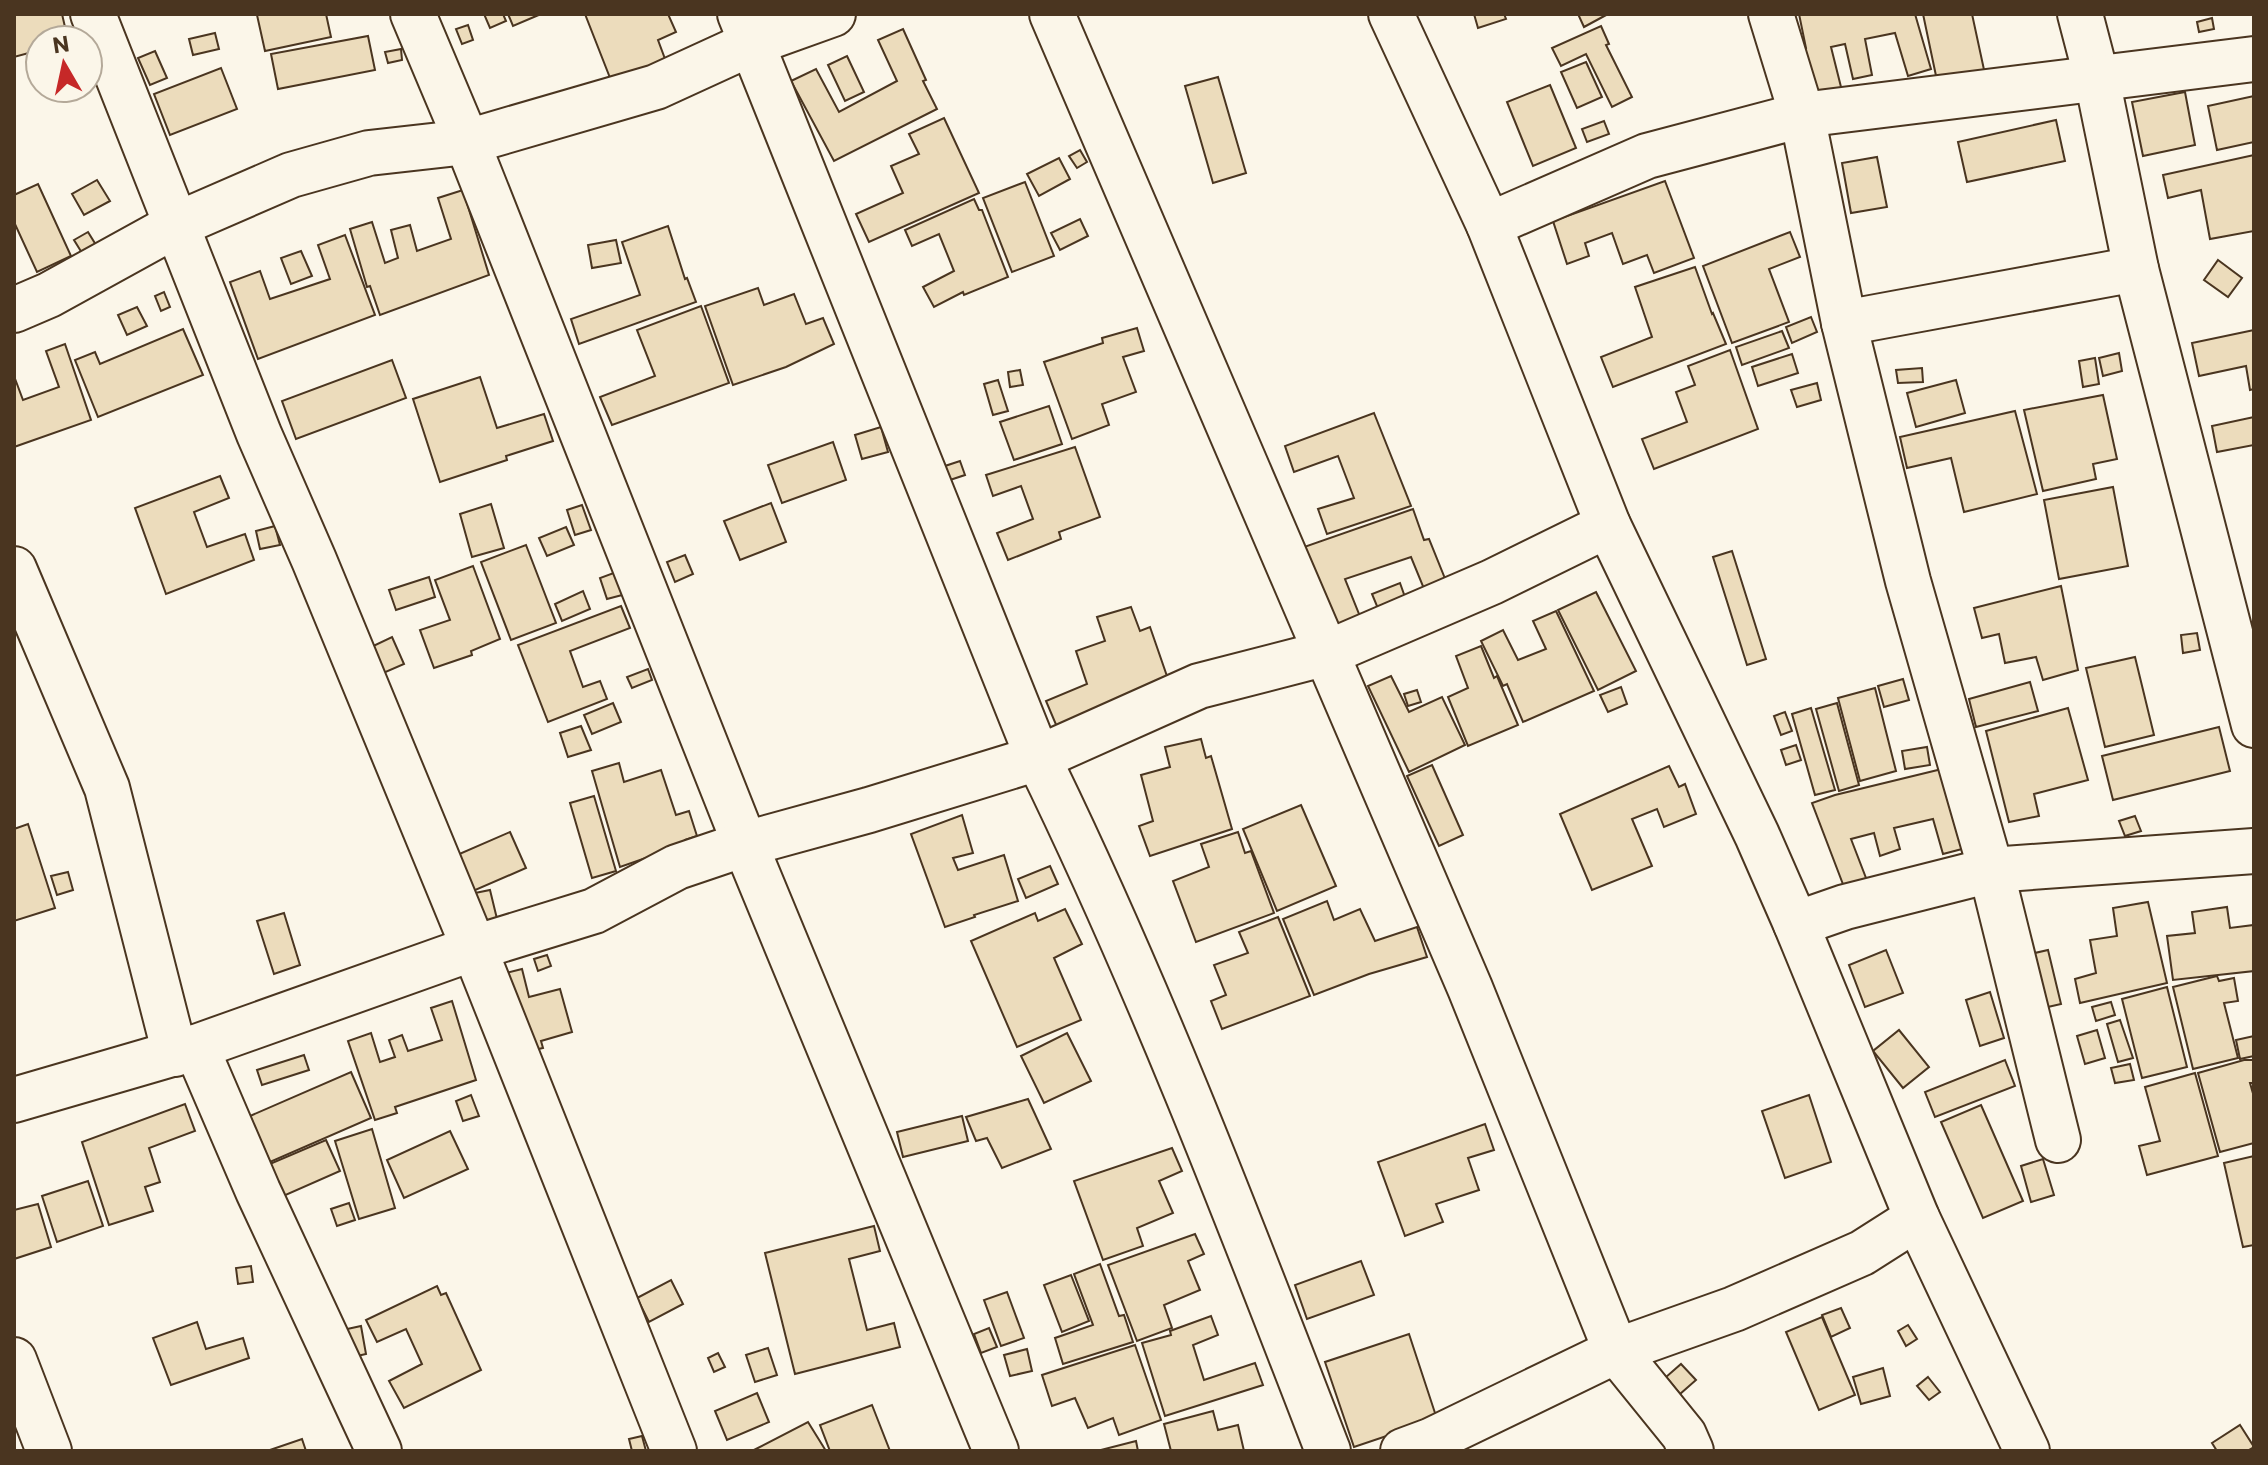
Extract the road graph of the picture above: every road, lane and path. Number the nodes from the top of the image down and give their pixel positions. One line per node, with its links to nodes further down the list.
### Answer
1 (93, 14): 13 (street)
2 (413, 14): 12 (street)
3 (833, 14): 8 (street)
4 (1052, 14): 20 (street)
5 (1391, 14): 14 (street)
6 (1771, 14): 11 (street)
7 (2080, 14): 10 (street)
8 (746, 28): 12 (street); 22 (street)
9 (2254, 59): 10 (street)
10 (2097, 79): 11 (street); 15 (street)
11 (1802, 115): 14 (street); 17 (street)
12 (467, 142): 13 (street); 23 (street)
13 (176, 225): 16 (street); 27 (street)
14 (1489, 225): 18 (street)
15 (2136, 269): 17 (street); 21 (street)
16 (14, 310)
17 (1844, 323): 25 (street)
18 (1608, 525): 20 (street); 26 (street)
19 (14, 569): 28 (street)
20 (1327, 653): 22 (street); 32 (street)
21 (2254, 725)
22 (1038, 758): 23 (street); 38 (street)
23 (745, 844): 27 (street); 37 (street)
24 (2254, 851): 25 (street)
25 (1991, 870): 26 (street); 30 (street)
26 (1796, 924): 31 (street)
27 (474, 948): 28 (street); 36 (street)
28 (186, 1050): 29 (street); 35 (street)
29 (14, 1100)
30 (2058, 1140)
31 (1917, 1218): 32 (street); 41 (street)
32 (1616, 1351): 39 (street); 40 (street)
33 (14, 1360): 34 (street)
34 (49, 1451)
35 (379, 1451)
36 (674, 1451)
37 (996, 1451)
38 (1328, 1451)
39 (1403, 1451)
40 (1691, 1451)
41 (2027, 1451)

